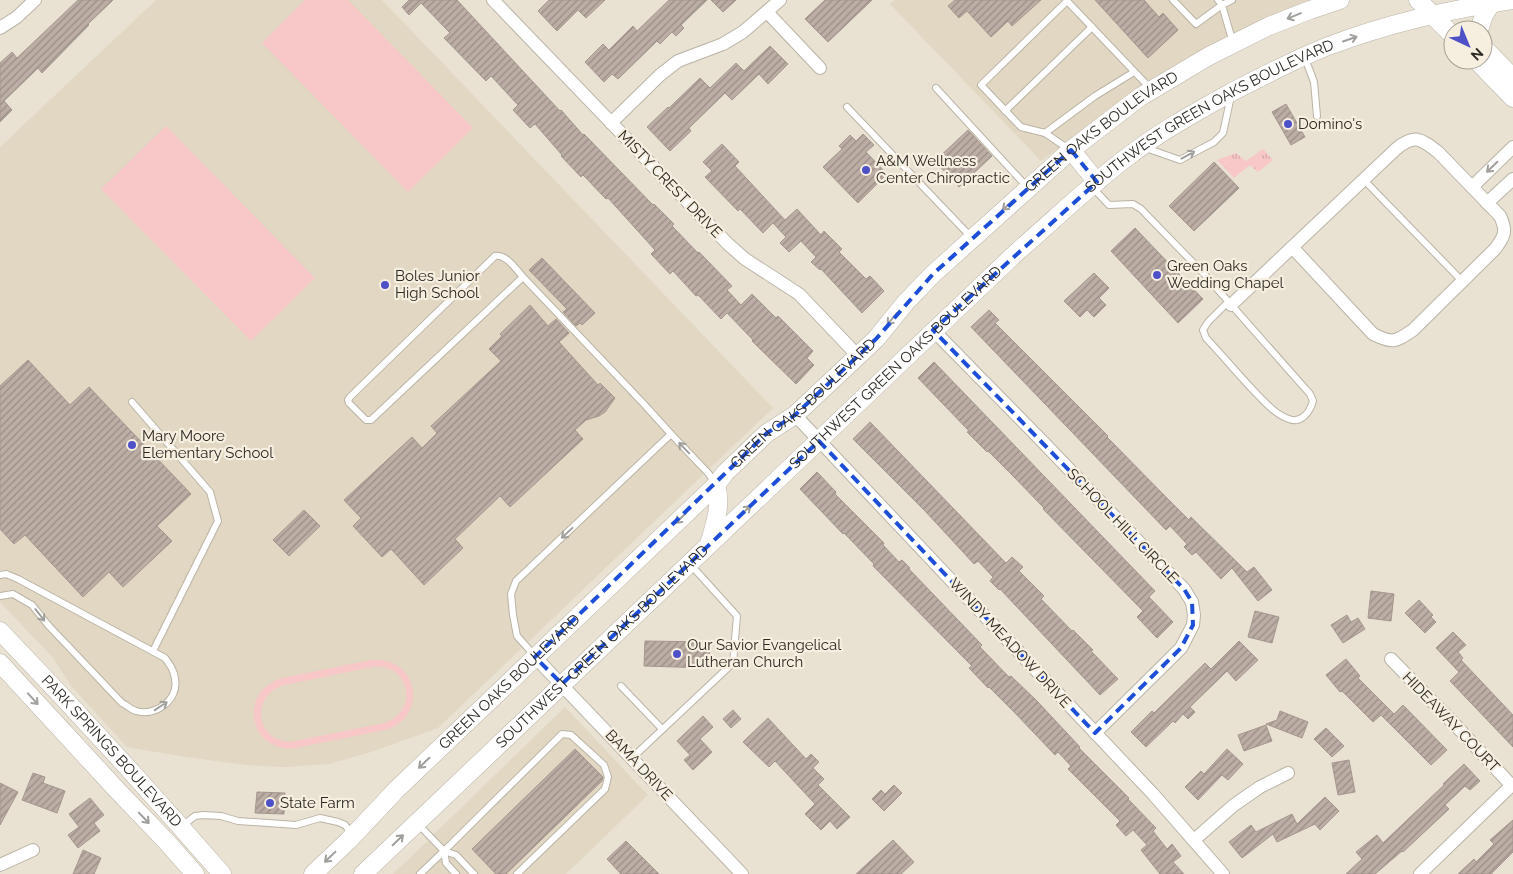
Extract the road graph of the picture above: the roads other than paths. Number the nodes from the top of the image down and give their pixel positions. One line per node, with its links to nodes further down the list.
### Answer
1 (35, 0): 16 (street)
2 (780, 0): 11 (street)
3 (1173, 0): 9 (lane)
4 (1232, 0): 9 (lane)
5 (1418, 0): 12 (main road)
6 (1513, 0): 10 (main road, SOUTHWEST GREEN OAKS BOULEVARD)
7 (1333, 1): 17 (main road, GREEN OAKS BOULEVARD, one-way to 17)
8 (498, 2): 31 (street, MISTY CREST DRIVE)
9 (1220, 2): 17 (lane)
10 (1491, 4): 12 (main road, SOUTHWEST GREEN OAKS BOULEVARD); 13 (main road)
11 (767, 12): 20 (street); 31 (street)
12 (1432, 14): 14 (main road); 18 (main road, SOUTHWEST GREEN OAKS BOULEVARD, one-way to 12)
13 (1482, 20)
14 (1443, 26)
15 (1092, 27): 22 (lane); 29 (lane); 29 (lane)
16 (0, 28)
17 (1233, 44): 25 (main road, GREEN OAKS BOULEVARD)
18 (1305, 57): 26 (main road, SOUTHWEST GREEN OAKS BOULEVARD); 30 (lane)
19 (1493, 58): 23 (main road)
20 (820, 68)
21 (1486, 70): 27 (main road)
22 (1134, 72): 25 (lane); 32 (lane)
23 (1513, 78)
24 (936, 88): 40 (lane)
25 (1152, 90): 35 (main road, GREEN OAKS BOULEVARD)
26 (1232, 93): 33 (main road, SOUTHWEST GREEN OAKS BOULEVARD); 33 (lane, one-way to 26)
27 (1513, 98)
28 (846, 107): 42 (lane)
29 (1005, 111): 32 (lane)
30 (1316, 116)
31 (611, 123): 48 (street, MISTY CREST DRIVE)
32 (1045, 133): 35 (lane)
33 (1142, 147): 38 (main road, SOUTHWEST GREEN OAKS BOULEVARD)
34 (1513, 147): 39 (street, one-way to 39)
35 (1071, 150): 38 (main road); 40 (main road, GREEN OAKS BOULEVARD)
36 (1363, 179): 39 (street); 43 (street); 45 (lane)
37 (1513, 179): 41 (street)
38 (1094, 185): 46 (lane); 47 (main road, SOUTHWEST GREEN OAKS BOULEVARD)
39 (1472, 187): 41 (street)
40 (1028, 188): 42 (main road, GREEN OAKS BOULEVARD, one-way to 42)
41 (1487, 203): 45 (street)
42 (972, 238): 48 (main road, GREEN OAKS BOULEVARD, one-way to 48)
43 (1292, 247): 45 (street); 46 (street)
44 (523, 277): 44 (lane); 51 (lane)
45 (1462, 281)
46 (1230, 304): 46 (lane)
47 (933, 330): 52 (main road, SOUTHWEST GREEN OAKS BOULEVARD); 66 (street, SCHOOL HILL CIRCLE)
48 (858, 356): 50 (main road, GREEN OAKS BOULEVARD)
49 (132, 402): 59 (lane)
50 (795, 415): 52 (street, WINDY MEADOW DRIVE); 53 (main road, GREEN OAKS BOULEVARD)
51 (671, 434): 53 (lane, one-way to 51); 60 (lane, one-way to 60)
52 (819, 441): 54 (main road, SOUTHWEST GREEN OAKS BOULEVARD, one-way to 52); 66 (street, WINDY MEADOW DRIVE)
53 (716, 485): 54 (main road); 60 (main road, GREEN OAKS BOULEVARD, one-way to 60)
54 (709, 544): 55 (main road, SOUTHWEST GREEN OAKS BOULEVARD)
55 (689, 563): 63 (main road, SOUTHWEST GREEN OAKS BOULEVARD); 65 (lane)
56 (0, 575): 59 (lane)
57 (0, 596): 59 (lane, one-way to 59)
58 (0, 631): 71 (main road, PARK SPRINGS BOULEVARD)
59 (153, 651)
60 (535, 657): 63 (street, BAMA DRIVE); 72 (main road, GREEN OAKS BOULEVARD, one-way to 72)
61 (1391, 659): 69 (street, HIDEAWAY COURT)
62 (0, 663): 77 (main road, PARK SPRINGS BOULEVARD, one-way to 77)
63 (562, 684): 67 (street, BAMA DRIVE); 70 (main road, SOUTHWEST GREEN OAKS BOULEVARD)
64 (621, 686): 65 (lane)
65 (662, 729): 67 (lane)
66 (1095, 733): 73 (street, WINDY MEADOW DRIVE)
67 (632, 758): 85 (street, BAMA DRIVE)
68 (1288, 773): 73 (street)
69 (1512, 785): 87 (street)
70 (416, 822): 75 (lane); 80 (main road, SOUTHWEST GREEN OAKS BOULEVARD, one-way to 70)
71 (181, 827): 72 (lane); 78 (main road, PARK SPRINGS BOULEVARD)
72 (353, 835): 79 (main road, GREEN OAKS BOULEVARD, one-way to 79)
73 (1194, 840): 86 (street, WINDY MEADOW DRIVE)
74 (33, 850): 76 (street)
75 (444, 851): 81 (lane); 82 (lane); 83 (lane); 84 (lane)
76 (0, 865)
77 (195, 874)
78 (222, 874)
79 (313, 874)
80 (363, 874)
81 (420, 874)
82 (456, 874)
83 (474, 874)
84 (517, 874)
85 (742, 874)
86 (1223, 874)
87 (1420, 874)

